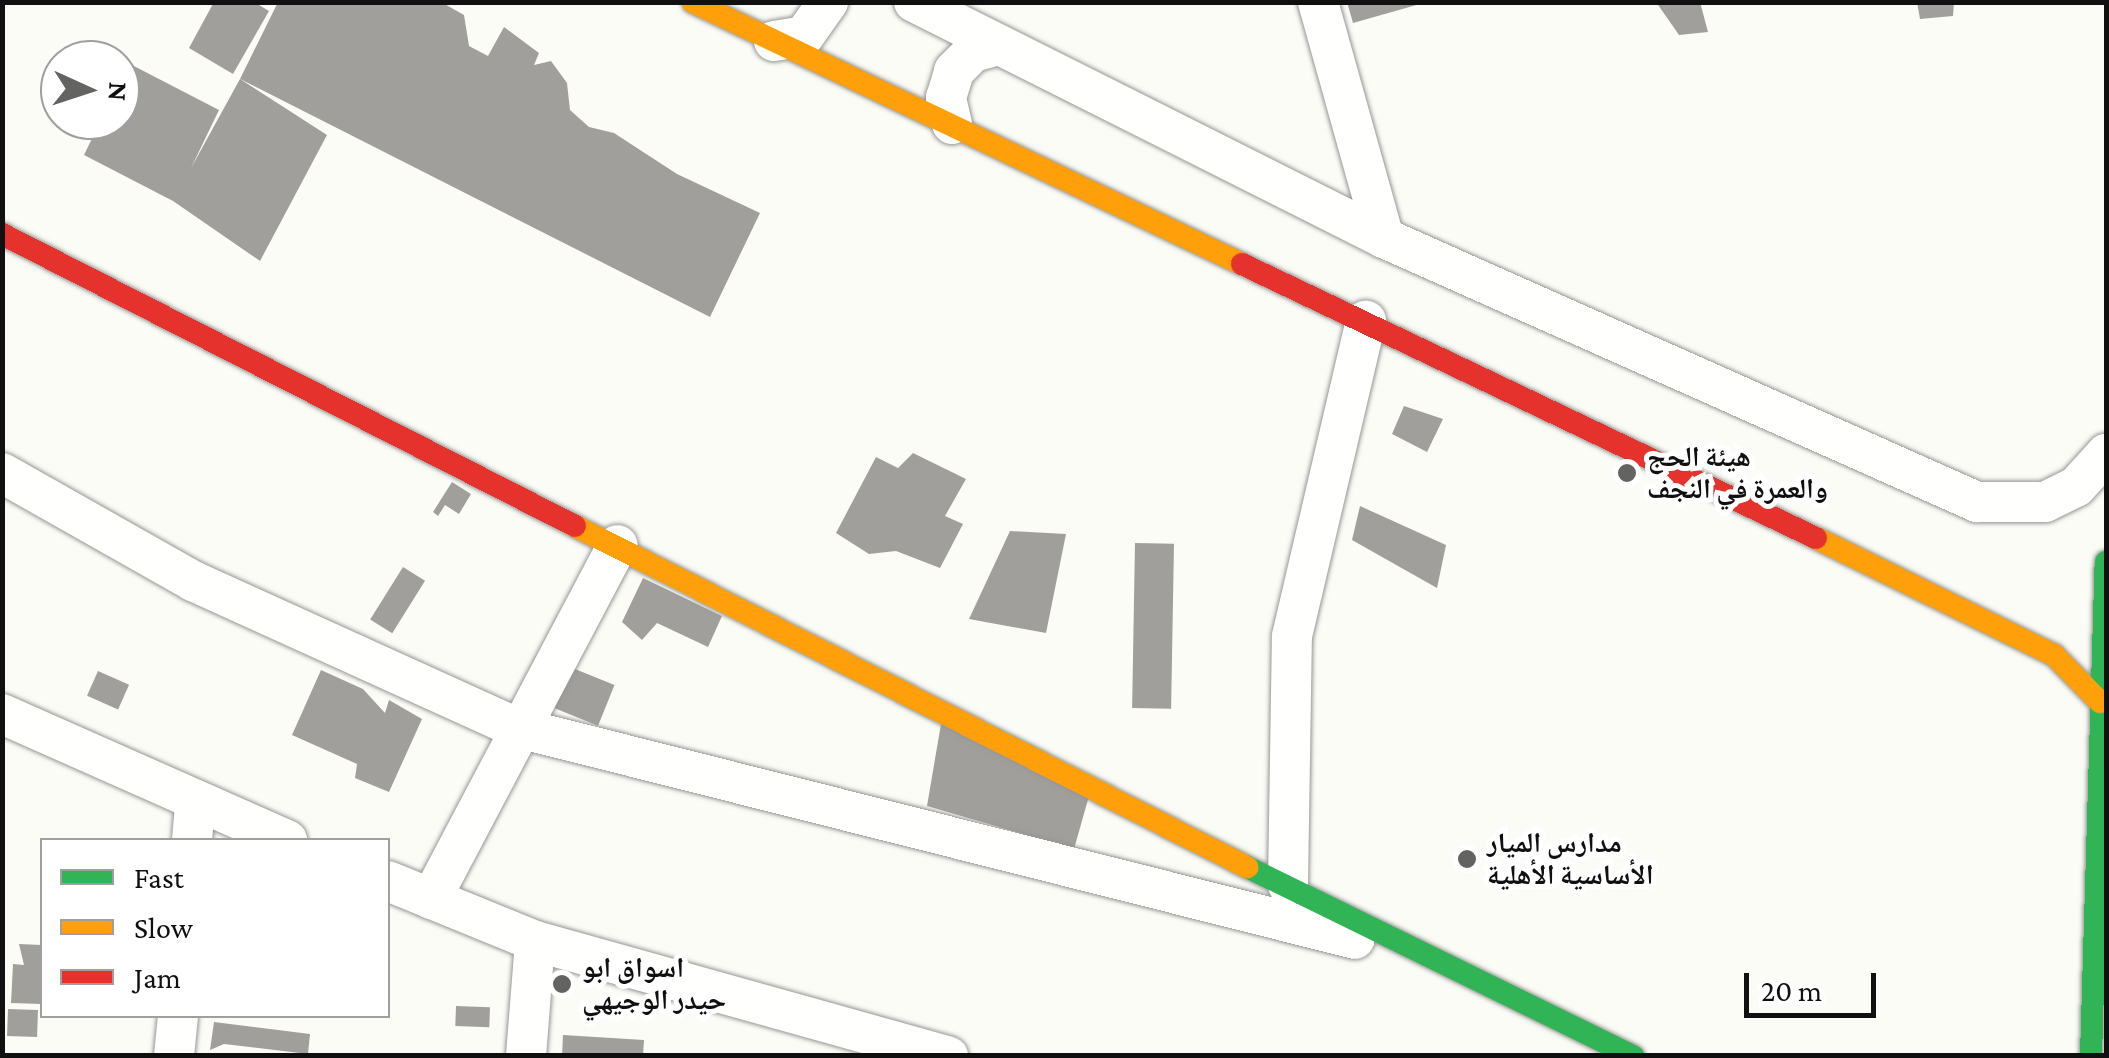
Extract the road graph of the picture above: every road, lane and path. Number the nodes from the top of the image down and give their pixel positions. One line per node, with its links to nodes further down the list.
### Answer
1 (693, 2): 6 (street)
2 (828, 2): 6 (street)
3 (914, 2): 5 (street)
4 (1318, 2): 10 (street)
5 (950, 12): 7 (street)
6 (774, 41): 8 (street)
7 (999, 45): 8 (street); 10 (street)
8 (952, 124): 11 (street)
9 (2, 234): 14 (street)
10 (1384, 238): 12 (street)
11 (1366, 321): 16 (street); 22 (street)
12 (2106, 454)
13 (2, 473): 18 (street)
14 (618, 545): 18 (street); 22 (street)
15 (2106, 562): 16 (street)
16 (2100, 702): 31 (street)
17 (2, 714): 19 (street)
18 (515, 727): 23 (street); 25 (street)
19 (193, 822): 20 (street)
20 (277, 838)
21 (390, 883): 23 (street)
22 (1288, 884): 25 (street)
23 (431, 899): 24 (street)
24 (535, 942): 28 (street); 29 (street)
25 (1422, 956): 30 (street)
26 (178, 1018): 27 (street)
27 (174, 1056)
28 (526, 1056)
29 (948, 1056)
30 (1633, 1056)
31 (2091, 1056)

